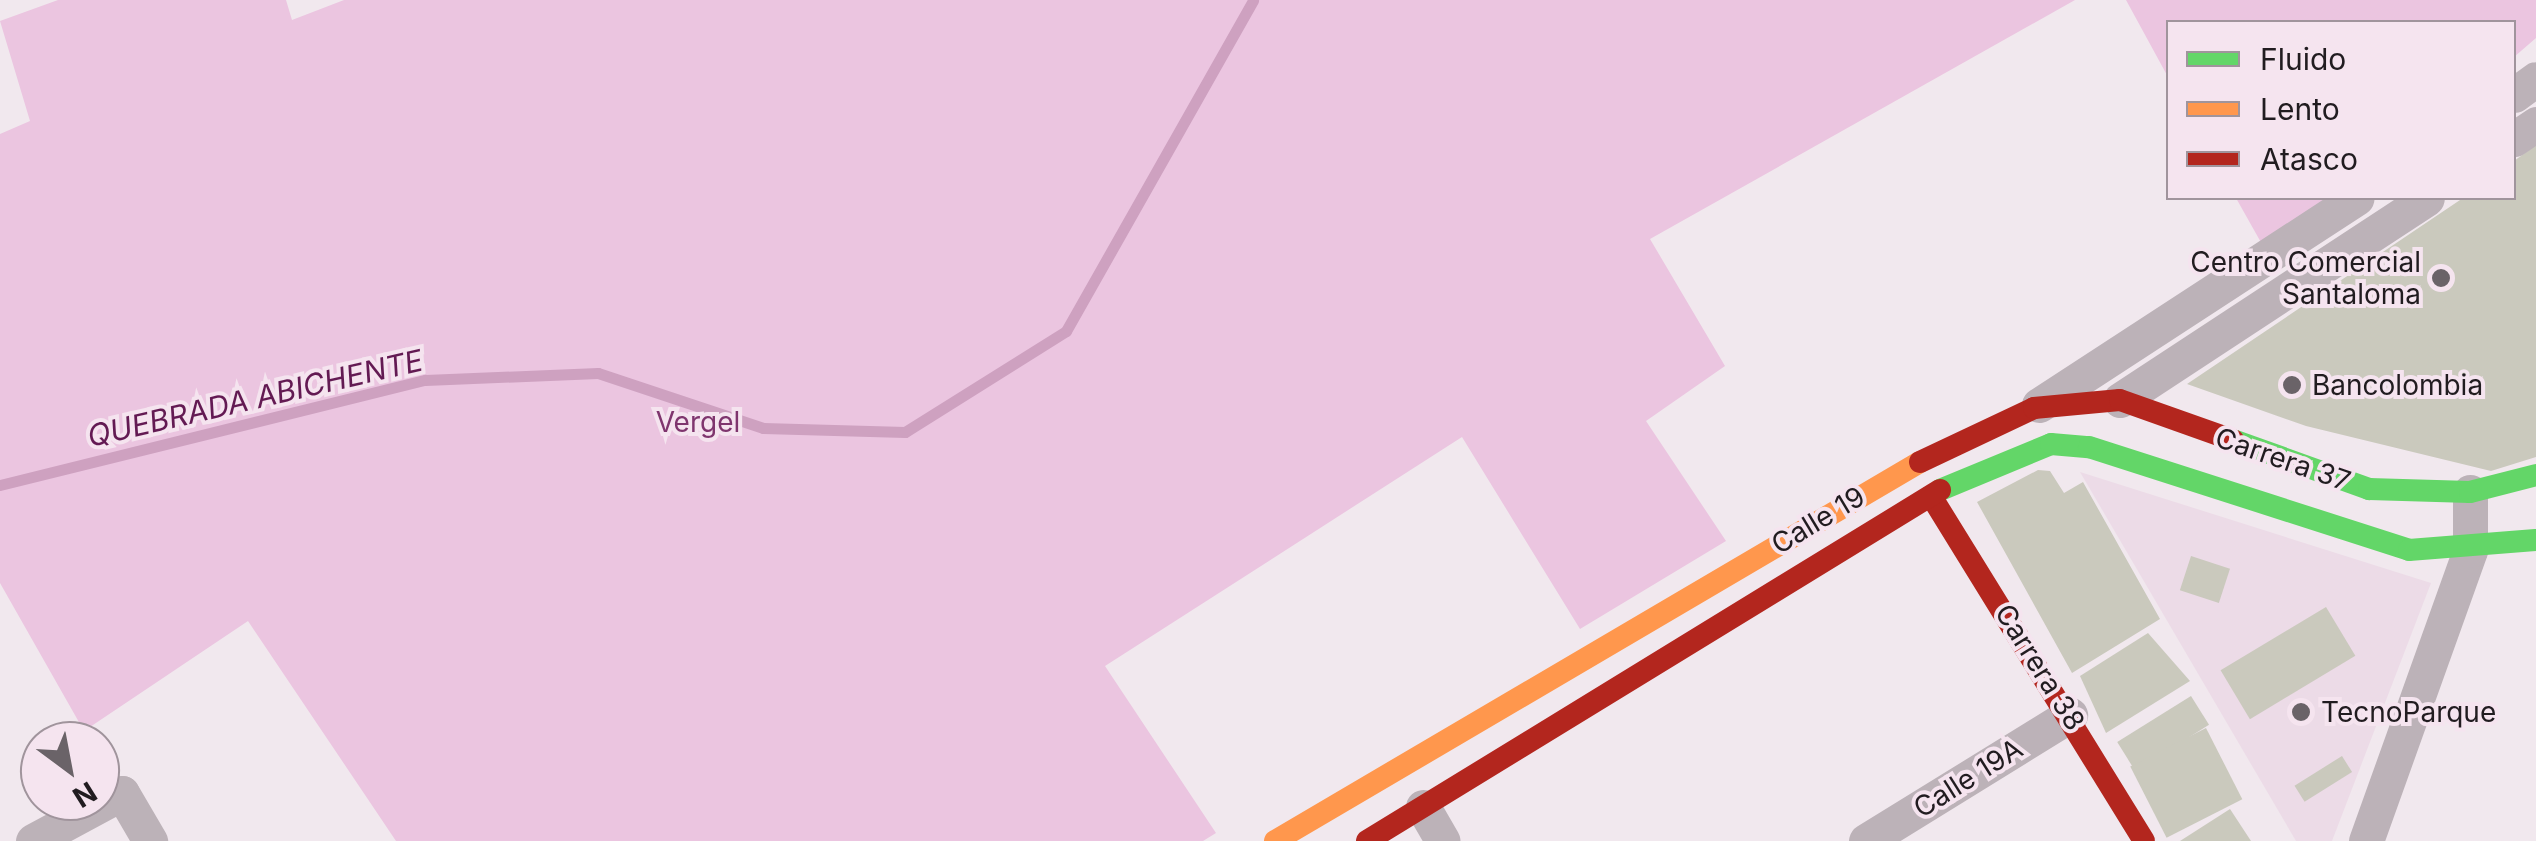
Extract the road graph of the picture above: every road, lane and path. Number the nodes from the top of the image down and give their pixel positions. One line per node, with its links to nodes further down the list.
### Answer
1 (2353, 200): 4 (street, Calle 19)
2 (2424, 200): 3 (street)
3 (2120, 400): 4 (main road, Carrera 37); 7 (main road, Carrera 37)
4 (2034, 408): 15 (main road, Calle 19)
5 (2051, 444): 8 (main road, Calle 19); 10 (main road, Carrera 37)
6 (2536, 475): 7 (main road, Carrera 37)
7 (2470, 492): 10 (street)
8 (1931, 496): 11 (main road, Carrera 38); 12 (main road, Calle 19)
9 (2536, 540): 10 (main road, Carrera 37)
10 (2470, 550): 20 (street)
11 (2070, 715): 18 (street, Calle 19A); 19 (main road, Carrera 38)
12 (1423, 808): 16 (main road, Calle 19); 17 (street)
13 (32, 841): 14 (street)
14 (150, 841)
15 (1275, 841)
16 (1366, 841)
17 (1443, 841)
18 (1866, 841)
19 (2144, 841)
20 (2366, 841)

